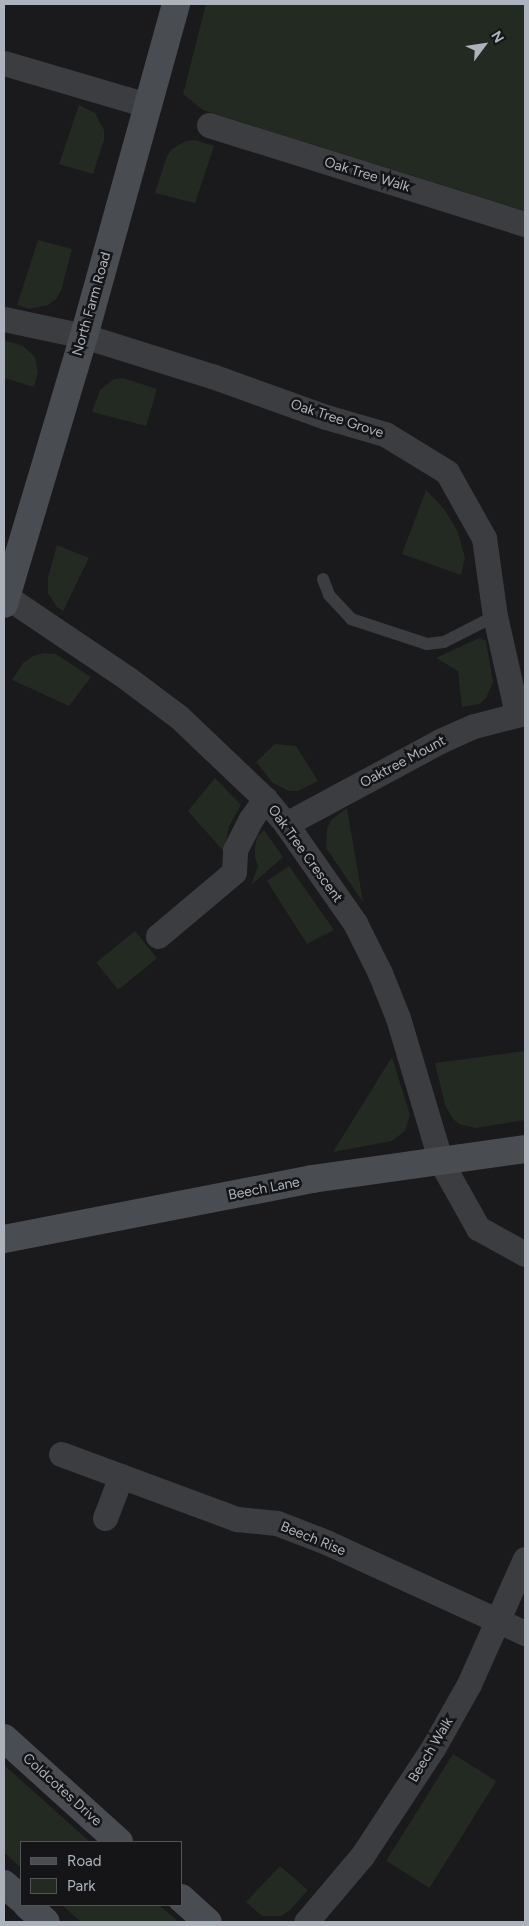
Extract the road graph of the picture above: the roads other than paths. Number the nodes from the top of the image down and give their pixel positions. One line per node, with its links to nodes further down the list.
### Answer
1 (176, 4): 3 (street, North Farm Road)
2 (4, 63): 3 (street)
3 (147, 105): 7 (street, North Farm Road)
4 (209, 125): 5 (street, Oak Tree Walk)
5 (525, 224)
6 (4, 319): 7 (street, Oak Tree Grove)
7 (84, 336): 9 (street, North Farm Road); 10 (street, Oak Tree Grove)
8 (322, 579): 10 (lane)
9 (5, 598): 12 (street, Oak Tree Crescent)
10 (495, 616): 11 (street, Oak Tree Grove)
11 (521, 713): 13 (street, Oaktree Mount)
12 (265, 799): 13 (street, Oak Tree Crescent); 14 (street)
13 (286, 824): 16 (street, Oak Tree Crescent)
14 (158, 936)
15 (525, 1149): 16 (street, Beech Lane)
16 (441, 1162): 17 (street, Beech Lane); 18 (street, Oak Tree Crescent)
17 (4, 1239)
18 (525, 1254)
19 (61, 1454): 20 (street, Beech Rise)
20 (121, 1476): 21 (street); 23 (street, Beech Rise)
21 (105, 1518)
22 (525, 1559): 23 (street, Beech Walk)
23 (499, 1621): 24 (street, Beech Rise); 33 (street, Beech Walk)
24 (525, 1633)
25 (4, 1738): 26 (street, Coldcotes Drive)
26 (118, 1841)
27 (4, 1884): 28 (street)
28 (20, 1899)
29 (182, 1899): 32 (street)
30 (28, 1906): 31 (street)
31 (46, 1922)
32 (208, 1922)
33 (306, 1922)

